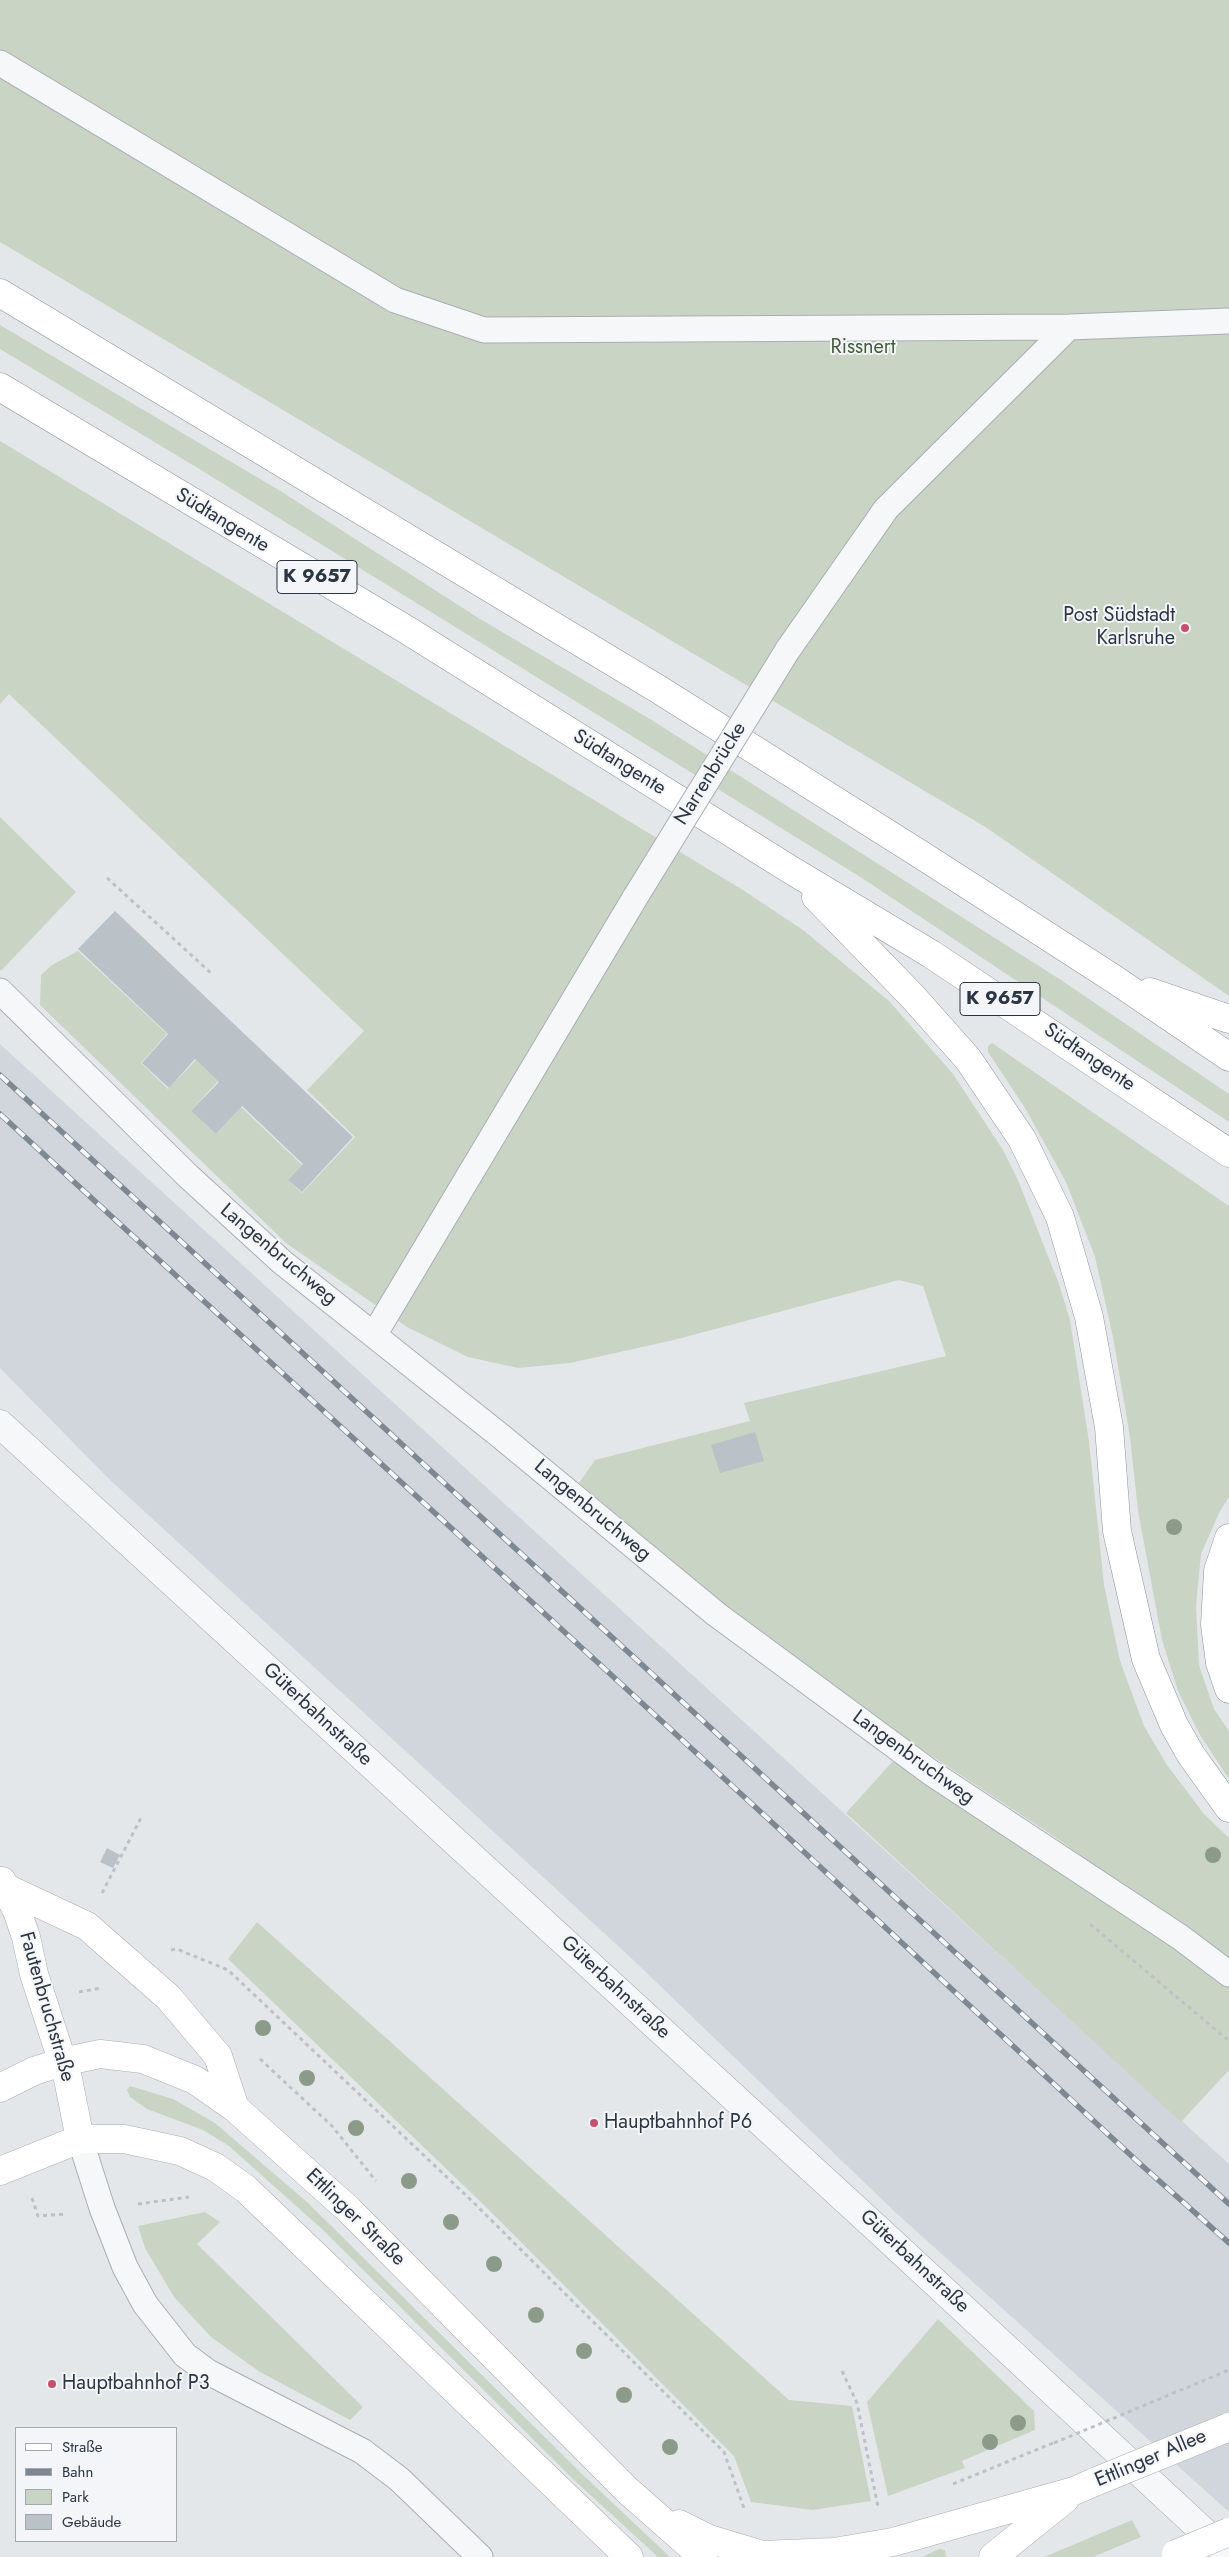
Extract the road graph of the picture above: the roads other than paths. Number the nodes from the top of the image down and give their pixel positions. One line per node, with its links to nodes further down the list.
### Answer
1 (0, 63): 4 (lane)
2 (0, 292): 7 (main road)
3 (1229, 321): 4 (lane)
4 (1070, 327): 12 (lane, Narrenbrücke, bridge)
5 (0, 387): 6 (main road, Südtangente / K 9657)
6 (791, 870): 11 (main road, Südtangente / K 9657); 16 (main road)
7 (1114, 979): 9 (main road); 10 (main road)
8 (0, 991): 12 (lane, Langenbruchweg)
9 (1229, 1018)
10 (1229, 1057)
11 (1229, 1154)
12 (374, 1335): 18 (lane, Langenbruchweg)
13 (0, 1424): 28 (street, Güterbahnstraße)
14 (1229, 1538): 15 (main road)
15 (1229, 1689)
16 (1229, 1808)
17 (3, 1883): 19 (main road, Fautenbruchstraße); 21 (main road)
18 (1229, 1974)
19 (62, 2062): 20 (main road, Ettlinger Straße); 21 (main road, Ettlinger Straße); 22 (main road, Fautenbruchstraße)
20 (0, 2088)
21 (235, 2108): 26 (main road, Ettlinger Straße)
22 (80, 2140): 23 (main road); 30 (lane); 31 (main road)
23 (0, 2171)
24 (1229, 2427): 25 (main road, Ettlinger Allee, bridge)
25 (1085, 2486): 26 (main road); 33 (main road)
26 (652, 2511): 32 (main road)
27 (1229, 2532): 29 (main road, bridge)
28 (1229, 2555)
29 (1172, 2556)
30 (480, 2557)
31 (629, 2557)
32 (703, 2557)
33 (993, 2557)

